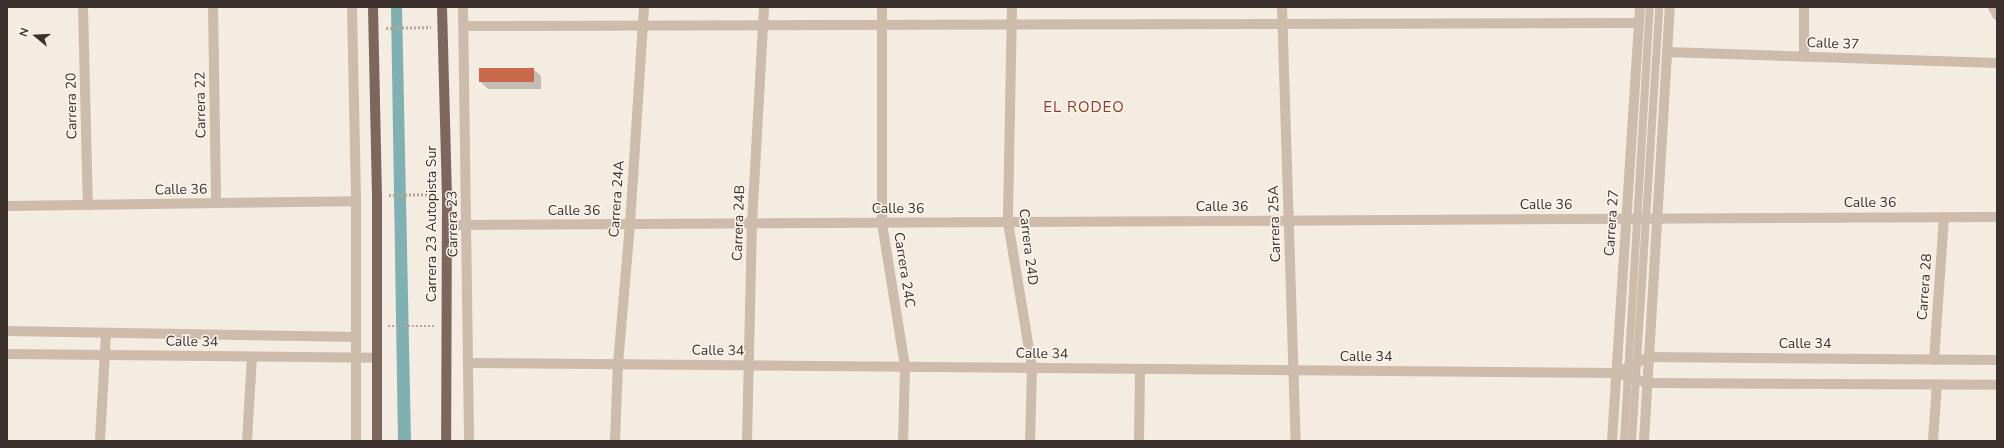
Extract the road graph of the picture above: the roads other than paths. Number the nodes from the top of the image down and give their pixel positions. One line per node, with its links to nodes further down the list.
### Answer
1 (83, 7): 31 (street, Carrera 20)
2 (213, 7): 30 (street, Carrera 22)
3 (352, 7): 29 (street)
4 (373, 7): 53 (main road)
5 (442, 7): 43 (main road, Carrera 23 Autopista Sur)
6 (463, 7): 23 (street, Carrera 23)
7 (644, 7): 24 (street, Carrera 24A)
8 (764, 7): 25 (street, Carrera 24B)
9 (882, 7): 20 (street, Carrera 24C)
10 (1012, 7): 21 (street, Carrera 24D)
11 (1282, 7): 22 (street, Carrera 25A)
12 (1640, 7): 19 (street, Carrera 27)
13 (1650, 7): 36 (lane)
14 (1659, 7): 36 (lane)
15 (1670, 7): 26 (street)
16 (1804, 7): 27 (street)
17 (1993, 7): 18 (street)
18 (1997, 15)
19 (1639, 23): 22 (street); 35 (street, Carrera 27)
20 (882, 25): 21 (street); 25 (street); 40 (street, Carrera 24C)
21 (1012, 25): 22 (street); 39 (street, Carrera 24D)
22 (1282, 25): 38 (street, Carrera 25A)
23 (464, 26): 24 (street); 44 (street, Carrera 23)
24 (643, 26): 25 (street); 41 (street, Carrera 24A)
25 (763, 26): 42 (street, Carrera 24B)
26 (1667, 52): 27 (street, Calle 37); 37 (street)
27 (1804, 57): 28 (street, Calle 37)
28 (1997, 63)
29 (356, 201): 30 (street, Calle 36); 47 (street)
30 (216, 203): 31 (street, Calle 36)
31 (88, 205): 32 (street, Calle 36)
32 (7, 206)
33 (1944, 217): 34 (street, Calle 36); 37 (street, Calle 36); 54 (street, Carrera 28)
34 (1997, 217)
35 (1627, 219): 36 (street, Calle 36); 38 (street, Calle 36); 64 (street, Carrera 27)
36 (1642, 219): 37 (street, Calle 36); 63 (lane)
37 (1657, 219): 51 (street)
38 (1289, 220): 39 (street, Calle 36); 62 (street, Carrera 25A)
39 (1008, 222): 40 (street, Calle 36); 60 (street, Carrera 24D)
40 (882, 223): 42 (street, Calle 36); 59 (street, Carrera 24C)
41 (630, 224): 42 (street, Calle 36); 44 (street, Calle 36); 57 (street, Carrera 24A)
42 (752, 224): 58 (street, Carrera 24B)
43 (447, 225): 44 (street, Calle 36); 72 (main road, Carrera 23 Autopista Sur)
44 (467, 225): 56 (street, Carrera 23)
45 (7, 331): 46 (street, Calle 34)
46 (106, 333): 47 (street, Calle 34); 49 (street)
47 (356, 337): 52 (street)
48 (7, 354): 49 (street, Calle 34)
49 (106, 354): 50 (street, Calle 34); 68 (street)
50 (252, 357): 52 (street, Calle 34); 69 (street)
51 (1649, 357): 54 (street, Calle 34); 63 (street, Calle 34); 65 (street)
52 (356, 358): 53 (street, Calle 34); 70 (street)
53 (377, 358): 71 (main road)
54 (1934, 360): 55 (street, Calle 34)
55 (1997, 360)
56 (468, 363): 57 (street, Calle 34); 73 (street, Carrera 23)
57 (618, 364): 58 (street, Calle 34); 74 (street, Carrera 24A)
58 (748, 366): 59 (street, Calle 34); 75 (street, Carrera 24B)
59 (905, 366): 60 (street, Calle 34); 76 (street, Carrera 24C)
60 (1032, 367): 61 (street, Calle 34); 77 (street, Carrera 24D)
61 (1140, 369): 62 (street, Calle 34); 78 (street)
62 (1293, 370): 64 (street, Calle 34); 79 (street, Carrera 25A)
63 (1632, 371): 64 (street, Calle 34); 65 (street, Calle 34); 81 (lane); 82 (lane)
64 (1616, 373): 80 (street, Carrera 27)
65 (1647, 382): 66 (street, Calle 34); 83 (street)
66 (1937, 384): 67 (street, Calle 34); 84 (street)
67 (1997, 385)
68 (100, 441)
69 (247, 441)
70 (356, 441)
71 (377, 441)
72 (446, 441)
73 (469, 441)
74 (615, 441)
75 (747, 441)
76 (903, 441)
77 (1030, 441)
78 (1139, 441)
79 (1296, 441)
80 (1612, 441)
81 (1624, 441)
82 (1632, 441)
83 (1644, 441)
84 (1933, 441)

